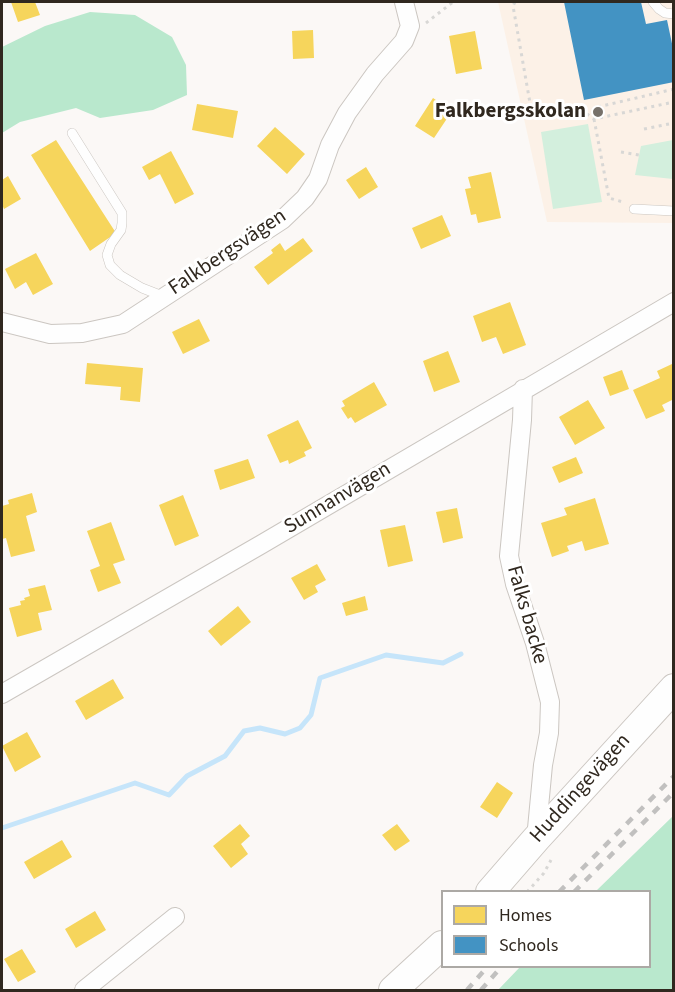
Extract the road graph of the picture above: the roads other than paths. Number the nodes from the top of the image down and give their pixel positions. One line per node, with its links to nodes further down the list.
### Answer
1 (404, 2): 7 (street, Falkbergsvägen)
2 (653, 2): 3 (lane)
3 (674, 14)
4 (72, 133): 7 (lane)
5 (634, 210): 6 (lane)
6 (674, 212)
7 (165, 297): 9 (street, Falkbergsvägen)
8 (674, 302): 10 (street, Sunnanvägen)
9 (2, 322)
10 (524, 389): 12 (street, Sunnanvägen); 13 (street, Falks backe)
11 (674, 688): 13 (main road, Huddingevägen)
12 (2, 694)
13 (536, 839): 14 (main road, Huddingevägen)
14 (491, 890)
15 (175, 917): 17 (street)
16 (441, 946): 18 (main road)
17 (84, 990)
18 (393, 990)

